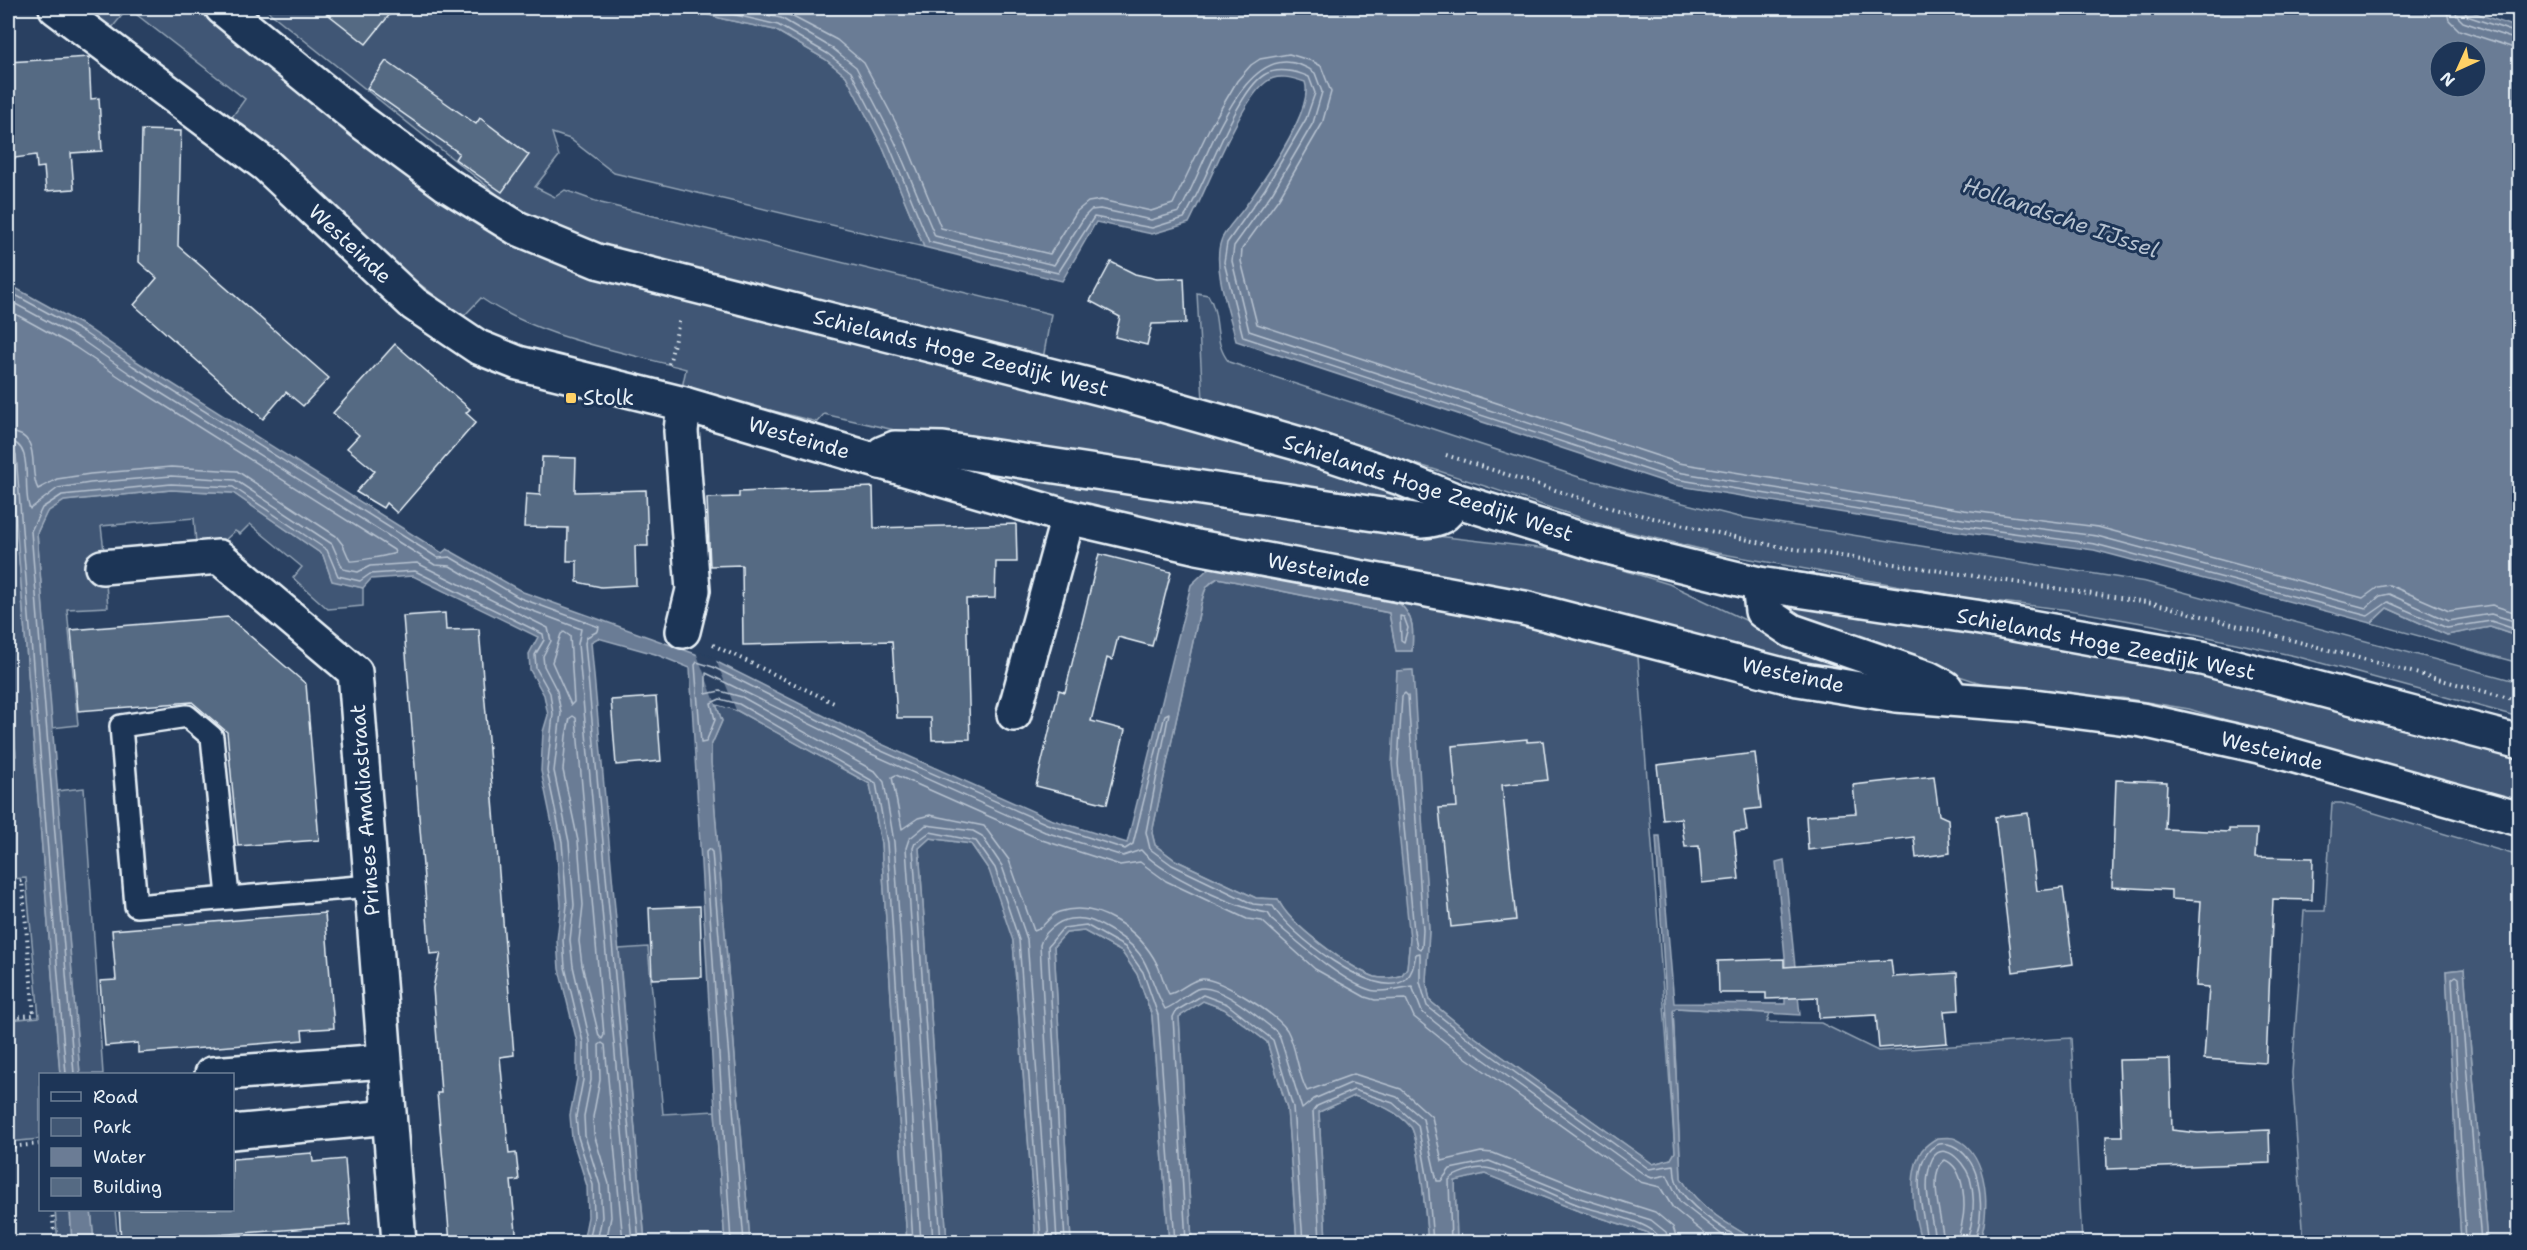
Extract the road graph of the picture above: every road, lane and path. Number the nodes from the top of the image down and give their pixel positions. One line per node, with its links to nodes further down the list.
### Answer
1 (56, 8): 5 (street, Westeinde)
2 (222, 8): 3 (street, Schielands Hoge Zeedijk West)
3 (688, 286): 4 (path); 7 (street, Schielands Hoge Zeedijk West)
4 (670, 360)
5 (684, 404): 6 (street, Westeinde); 12 (street)
6 (880, 462): 8 (street); 9 (street, Westeinde)
7 (1398, 477): 8 (street, Schielands Hoge Zeedijk West); 14 (path)
8 (1455, 500): 11 (street, Schielands Hoge Zeedijk West)
9 (1068, 517): 13 (street, Westeinde); 17 (street)
10 (102, 567): 22 (street, Prinses Amaliastraat)
11 (1759, 584): 13 (street); 18 (street, Schielands Hoge Zeedijk West)
12 (682, 631): 15 (path)
13 (1952, 700): 20 (street, Westeinde)
14 (2520, 701)
15 (834, 703)
16 (8, 710): 19 (path)
17 (1014, 714)
18 (2520, 742)
19 (8, 753)
20 (2520, 819)
21 (8, 883): 24 (path)
22 (370, 886): 23 (lane); 25 (street, Prinses Amaliastraat)
23 (228, 896): 23 (lane)
24 (8, 1017)
25 (384, 1061): 26 (street); 27 (street, Prinses Amaliastraat)
26 (225, 1073)
27 (389, 1117): 28 (street); 33 (street, Prinses Amaliastraat)
28 (234, 1132)
29 (39, 1144): 30 (path)
30 (8, 1147)
31 (52, 1211): 32 (path)
32 (55, 1242)
33 (399, 1242)

